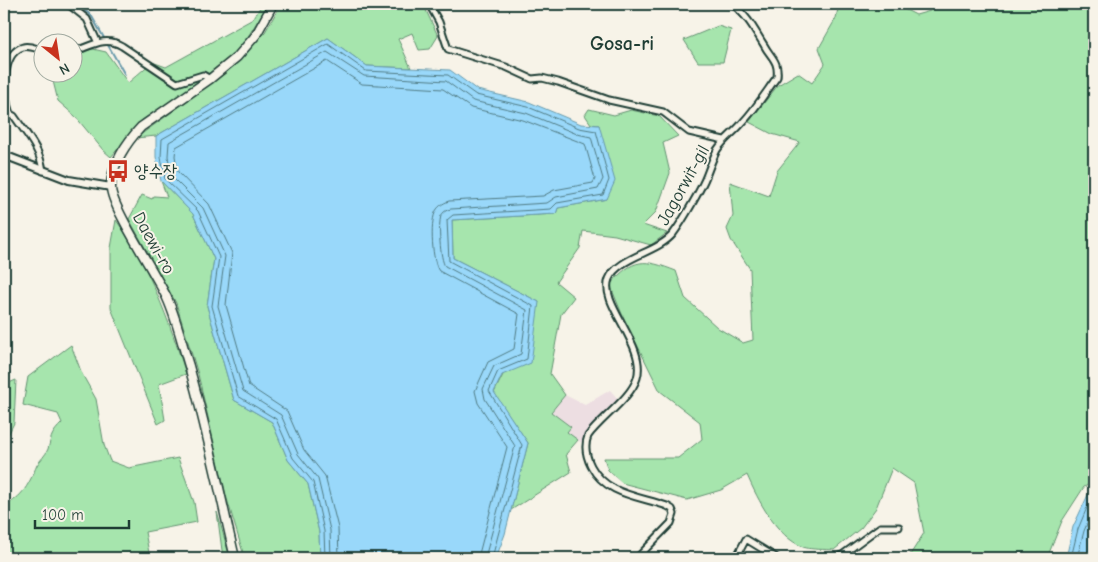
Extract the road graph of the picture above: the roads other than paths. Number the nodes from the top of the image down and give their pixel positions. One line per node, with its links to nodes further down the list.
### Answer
1 (68, 4): 5 (street)
2 (273, 4): 8 (main road)
3 (429, 4): 11 (street)
4 (733, 4): 11 (street, Jagorwit-gil)
5 (102, 42): 7 (street); 8 (street)
6 (32, 48): 9 (street)
7 (82, 49)
8 (210, 79): 14 (main road)
9 (10, 114): 10 (street); 13 (street)
10 (4, 120)
11 (724, 140): 19 (street, Jagorwit-gil)
12 (4, 155): 13 (street)
13 (43, 171): 14 (street)
14 (111, 187): 18 (main road, Daewi-ro)
15 (899, 527): 21 (street)
16 (737, 556): 17 (street)
17 (769, 556): 20 (street)
18 (235, 558)
19 (637, 558)
20 (777, 558)
21 (838, 558)

